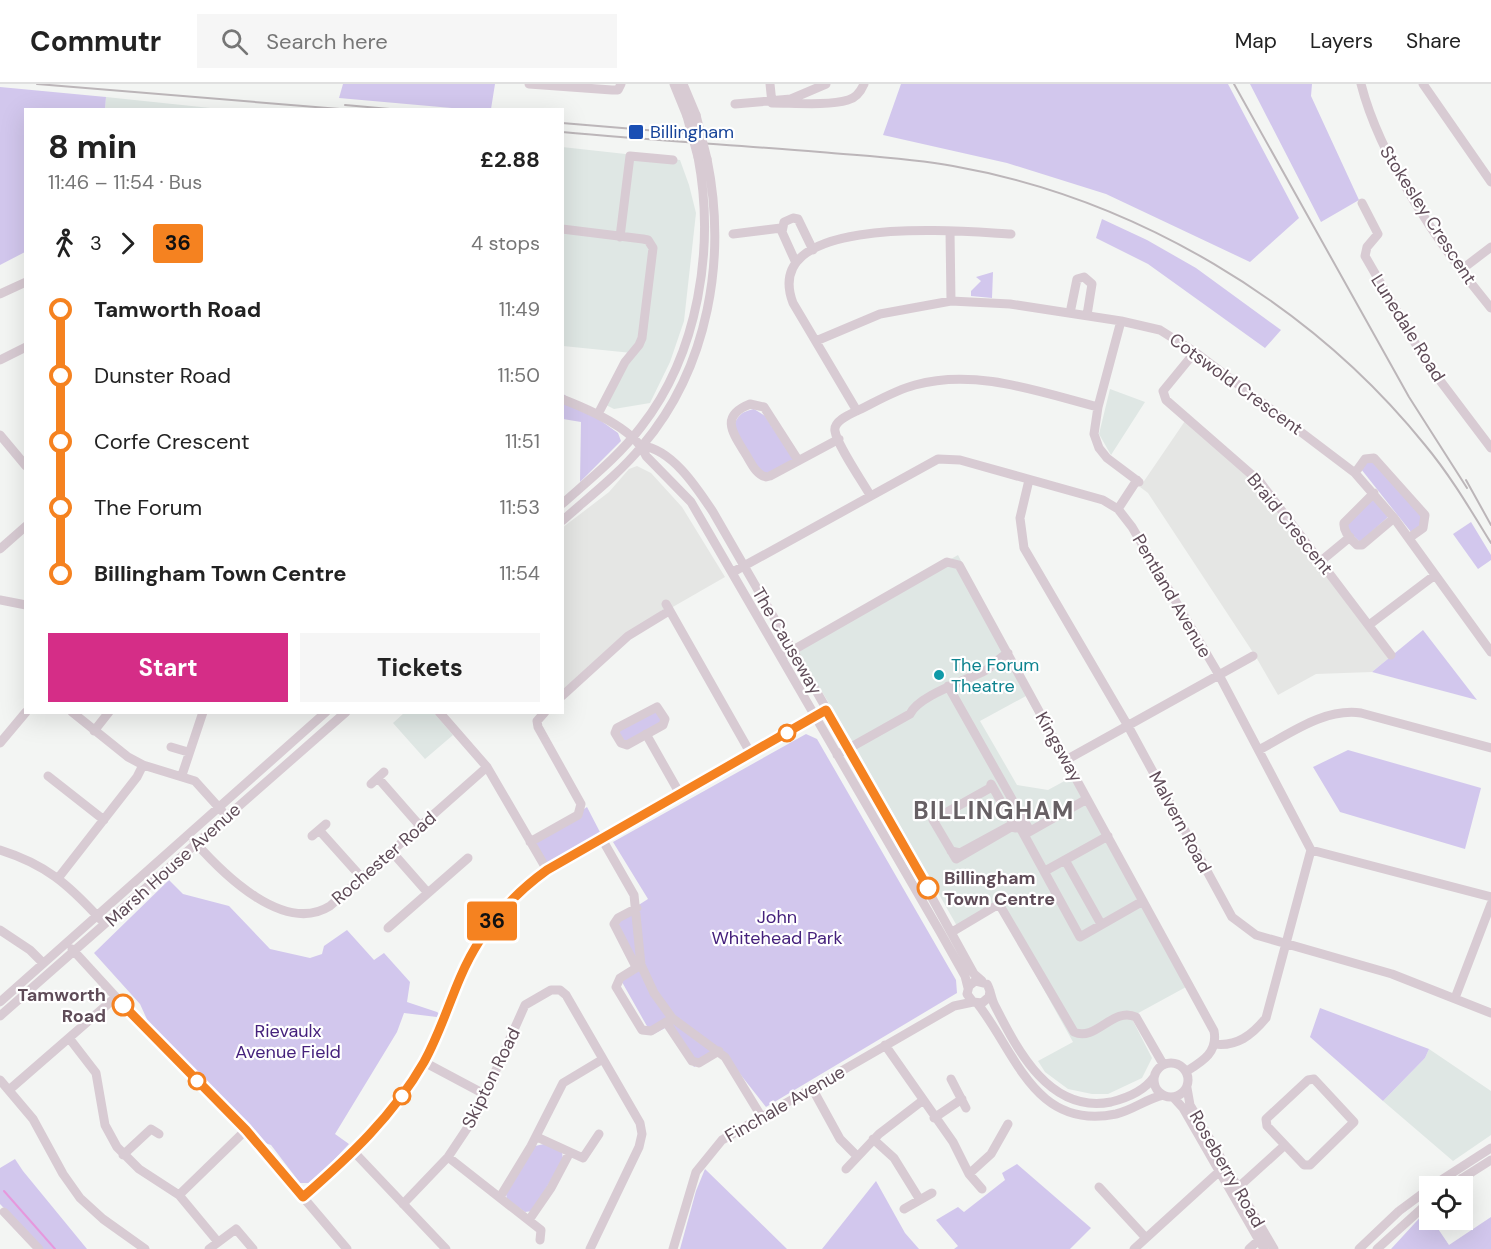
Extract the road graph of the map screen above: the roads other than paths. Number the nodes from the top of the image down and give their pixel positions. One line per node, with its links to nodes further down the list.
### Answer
1 (529, 84): 10 (street)
2 (621, 84): 10 (street)
3 (674, 84): 13 (street)
4 (683, 84): 13 (street)
5 (770, 84): 11 (street)
6 (826, 84): 11 (street)
7 (864, 84): 11 (street)
8 (1361, 84): 27 (street, Stokesley Crescent)
9 (1424, 84): 16 (street)
10 (587, 86)
11 (772, 103): 12 (street)
12 (735, 104)
13 (692, 116): 14 (street, bridge)
14 (703, 158): 29 (street); 30 (street)
15 (673, 160): 23 (street)
16 (1491, 182)
17 (1362, 202): 49 (street, Lunedale Road)
18 (781, 228): 21 (street); 25 (street); 26 (street)
19 (564, 229): 23 (street)
20 (950, 231): 22 (street); 25 (street); 32 (street)
21 (733, 233)
22 (1011, 234)
23 (621, 237): 44 (street)
24 (1491, 247): 27 (street)
25 (813, 250): 26 (street)
26 (796, 263): 37 (street)
27 (1461, 270): 33 (street, Stokesley Crescent)
28 (24, 283): 31 (street)
29 (699, 291): 30 (street); 46 (street)
30 (711, 292): 48 (street)
31 (0, 294)
32 (951, 301): 34 (street, Cotswold Crescent); 37 (street, Cotswold Crescent)
33 (1491, 308)
34 (1070, 313): 35 (street, Cotswold Crescent); 35 (street)
35 (1087, 315): 36 (street, Cotswold Crescent)
36 (1121, 321): 39 (street, Cotswold Crescent); 42 (street)
37 (816, 341): 43 (street)
38 (24, 348): 40 (street)
39 (1195, 352): 54 (street, Cotswold Crescent); 66 (street, Braid Crescent)
40 (0, 360)
41 (564, 400): 44 (street, The Causeway)
42 (1098, 408): 43 (street); 59 (street)
43 (857, 411): 47 (street)
44 (598, 414): 46 (street, The Causeway)
45 (0, 435): 51 (street)
46 (633, 438): 48 (street, The Causeway); 58 (street)
47 (838, 439): 52 (street); 57 (street)
48 (642, 446): 61 (street); 67 (street, The Causeway); 68 (street, The Causeway)
49 (1491, 448)
50 (24, 450): 51 (street)
51 (17, 456): 53 (street)
52 (798, 460): 52 (street)
53 (24, 463)
54 (1355, 472): 56 (street, Cotswold Crescent); 64 (street)
55 (1029, 480): 57 (street, Pentland Avenue); 59 (street, Pentland Avenue); 93 (street, Malvern Road)
56 (1374, 493): 60 (street, Cotswold Crescent); 63 (street)
57 (870, 495): 67 (street, Pentland Avenue)
58 (564, 502)
59 (1118, 509): 79 (street, Pentland Avenue)
60 (1394, 518): 63 (street); 64 (street, Cotswold Crescent)
61 (564, 519)
62 (24, 528): 65 (street)
63 (1350, 537): 66 (street)
64 (1409, 538): 69 (street, Cotswold Crescent)
65 (0, 549)
66 (1322, 561): 72 (street, Braid Crescent)
67 (744, 566): 68 (street, Pentland Avenue); 74 (street, The Causeway)
68 (733, 572): 78 (street, The Causeway)
69 (1435, 575): 72 (street); 75 (street, Cotswold Crescent)
70 (0, 600): 71 (street)
71 (24, 605)
72 (1369, 625): 73 (street, Braid Crescent)
73 (1395, 642)
74 (792, 651): 76 (street, Kingsway); 78 (street, Kingsway); 82 (street, The Causeway)
75 (1491, 652)
76 (1008, 653): 80 (street); 105 (street, Kingsway)
77 (1253, 656): 79 (street)
78 (781, 657): 91 (street, The Causeway)
79 (1219, 675): 93 (street); 101 (street, Pentland Avenue)
80 (948, 686): 99 (street); 111 (street)
81 (564, 694): 103 (street)
82 (826, 710): 91 (street); 99 (street, The Causeway)
83 (24, 714): 95 (street)
84 (74, 714): 94 (street)
85 (107, 714): 94 (street)
86 (202, 714): 102 (street)
87 (324, 714): 115 (street, Marsh House Avenue)
88 (344, 714): 116 (street, Marsh House Avenue)
89 (441, 714): 107 (street)
90 (543, 714): 125 (street)
91 (815, 717): 103 (street); 104 (street, The Causeway)
92 (0, 724): 95 (street)
93 (1128, 726): 105 (street); 150 (street, Malvern Road)
94 (94, 731): 106 (street)
95 (9, 732): 97 (street)
96 (646, 734): 96 (street); 113 (street)
97 (0, 743)
98 (171, 747): 102 (street)
99 (849, 748): 104 (street); 148 (street, The Causeway)
100 (1491, 748): 101 (street)
101 (1259, 750): 128 (street, Pentland Avenue)
102 (188, 752): 108 (street)
103 (751, 753): 113 (street)
104 (837, 755): 155 (street, The Causeway)
105 (1066, 760): 114 (street, Kingsway)
106 (143, 765): 108 (street); 117 (street)
107 (487, 767): 119 (street, Rochester Road); 125 (street)
108 (182, 775): 115 (street)
109 (48, 776): 117 (street)
110 (378, 778): 119 (street)
111 (1004, 784): 112 (street); 121 (street)
112 (994, 790): 118 (street); 118 (street)
113 (680, 794): 124 (street)
114 (1087, 799): 121 (street); 123 (street, Kingsway)
115 (219, 807): 116 (street); 122 (street, Marsh House Avenue)
116 (228, 817): 126 (street, Marsh House Avenue)
117 (104, 820): 134 (street)
118 (1015, 823): 121 (street)
119 (420, 825): 129 (street, Rochester Road)
120 (319, 830): 135 (street)
121 (1027, 832): 133 (street)
122 (188, 834): 126 (street, Rochester Road); 143 (street, Marsh House Avenue)
123 (1108, 836): 131 (street); 139 (street, Kingsway)
124 (602, 839): 132 (street); 142 (street)
125 (531, 842): 132 (street)
126 (197, 844): 135 (street, Rochester Road); 145 (street, Marsh House Avenue)
127 (0, 850): 134 (street)
128 (1311, 850): 137 (street); 150 (street)
129 (392, 852): 135 (street, Rochester Road); 136 (street)
130 (468, 858): 136 (street)
131 (1065, 860): 133 (street); 144 (street)
132 (547, 870): 170 (street)
133 (1045, 871): 141 (street)
134 (59, 877): 143 (street)
135 (362, 878)
136 (428, 893): 146 (street)
137 (1491, 897)
138 (1075, 900): 141 (street)
139 (1143, 901): 144 (street); 166 (street, Kingsway)
140 (1491, 904): 158 (street)
141 (1064, 906): 144 (street)
142 (637, 908): 153 (street); 153 (street)
143 (97, 916): 145 (street); 149 (street, Marsh House Avenue)
144 (1101, 924)
145 (105, 926): 151 (street, Marsh House Avenue)
146 (388, 928)
147 (0, 930): 152 (street)
148 (952, 932): 154 (street, The Causeway); 171 (street)
149 (67, 942): 151 (street); 152 (street, Marsh House Avenue)
150 (1287, 943): 158 (street, Malvern Road); 166 (street)
151 (76, 952): 157 (street); 163 (street, Marsh House Avenue)
152 (43, 963): 159 (street, Marsh House Avenue)
153 (639, 966): 164 (street); 164 (street)
154 (982, 981): 155 (street); 156 (street, The Causeway)
155 (967, 989): 160 (street, The Causeway); 161 (street, Finchale Avenue)
156 (990, 991): 160 (street); 173 (street, The Causeway)
157 (116, 997): 165 (street); 186 (street)
158 (1455, 998): 162 (street, Malvern Road)
159 (0, 1002)
160 (975, 1003): 161 (street, Finchale Avenue); 180 (street, The Causeway)
161 (954, 1006): 167 (street, Finchale Avenue)
162 (1491, 1013)
163 (0, 1015)
164 (669, 1020): 168 (street); 168 (street)
165 (69, 1038): 178 (street); 193 (street)
166 (1214, 1044): 172 (street)
167 (885, 1045): 176 (street, Finchale Avenue); 181 (street)
168 (719, 1051): 182 (street)
169 (603, 1059): 179 (street, Skipton Road); 188 (street); 227 (street)
170 (424, 1062): 179 (street); 192 (street)
171 (1163, 1064): 172 (street); 173 (street)
172 (1187, 1071): 177 (street)
173 (1154, 1077): 180 (street)
174 (951, 1079): 183 (street)
175 (0, 1080): 178 (street)
176 (812, 1088): 182 (street, Finchale Avenue); 195 (street)
177 (1187, 1088): 180 (street); 199 (street, Roseberry Road)
178 (9, 1090): 222 (street)
179 (486, 1095): 196 (street, Skipton Road)
180 (1168, 1096): 199 (street, Roseberry Road)
181 (922, 1101): 183 (street); 189 (street)
182 (761, 1116): 228 (street, Finchale Avenue)
183 (934, 1118): 200 (street)
184 (1008, 1124): 200 (street)
185 (152, 1128): 193 (street)
186 (246, 1130): 207 (street); 209 (street)
187 (599, 1134): 194 (street)
188 (537, 1137): 194 (street); 210 (street)
189 (873, 1139): 195 (street); 211 (street)
190 (1285, 1145): 190 (street); 205 (street)
191 (1491, 1148): 201 (street)
192 (354, 1152): 209 (street); 212 (street)
193 (123, 1155): 207 (street)
194 (573, 1155): 215 (street)
195 (857, 1156): 198 (street)
196 (448, 1157): 210 (street); 212 (street, Skipton Road)
197 (1491, 1160): 202 (street)
198 (846, 1169)
199 (1222, 1169): 205 (street, Roseberry Road); 217 (street)
200 (969, 1174): 204 (street)
201 (1448, 1176)
202 (1465, 1176)
203 (1099, 1187): 217 (street)
204 (982, 1190)
205 (1236, 1191): 219 (street, Roseberry Road)
206 (932, 1192): 211 (street)
207 (178, 1195): 220 (street)
208 (1419, 1196): 232 (street)
209 (303, 1197): 225 (street)
210 (500, 1197): 215 (street)
211 (920, 1200): 213 (street)
212 (403, 1204): 226 (street)
213 (904, 1209)
214 (1419, 1211): 233 (street)
215 (529, 1220): 218 (street)
216 (2, 1227): 221 (street)
217 (1146, 1238): 229 (street)
218 (540, 1240)
219 (1263, 1241): 230 (street); 231 (street, Roseberry Road)
220 (218, 1242): 223 (street); 224 (street)
221 (39, 1249)
222 (145, 1249)
223 (209, 1249)
224 (253, 1249)
225 (347, 1249)
226 (446, 1249)
227 (590, 1249)
228 (673, 1249)
229 (1134, 1249)
230 (1249, 1249)
231 (1274, 1249)
232 (1359, 1249)
233 (1377, 1249)

